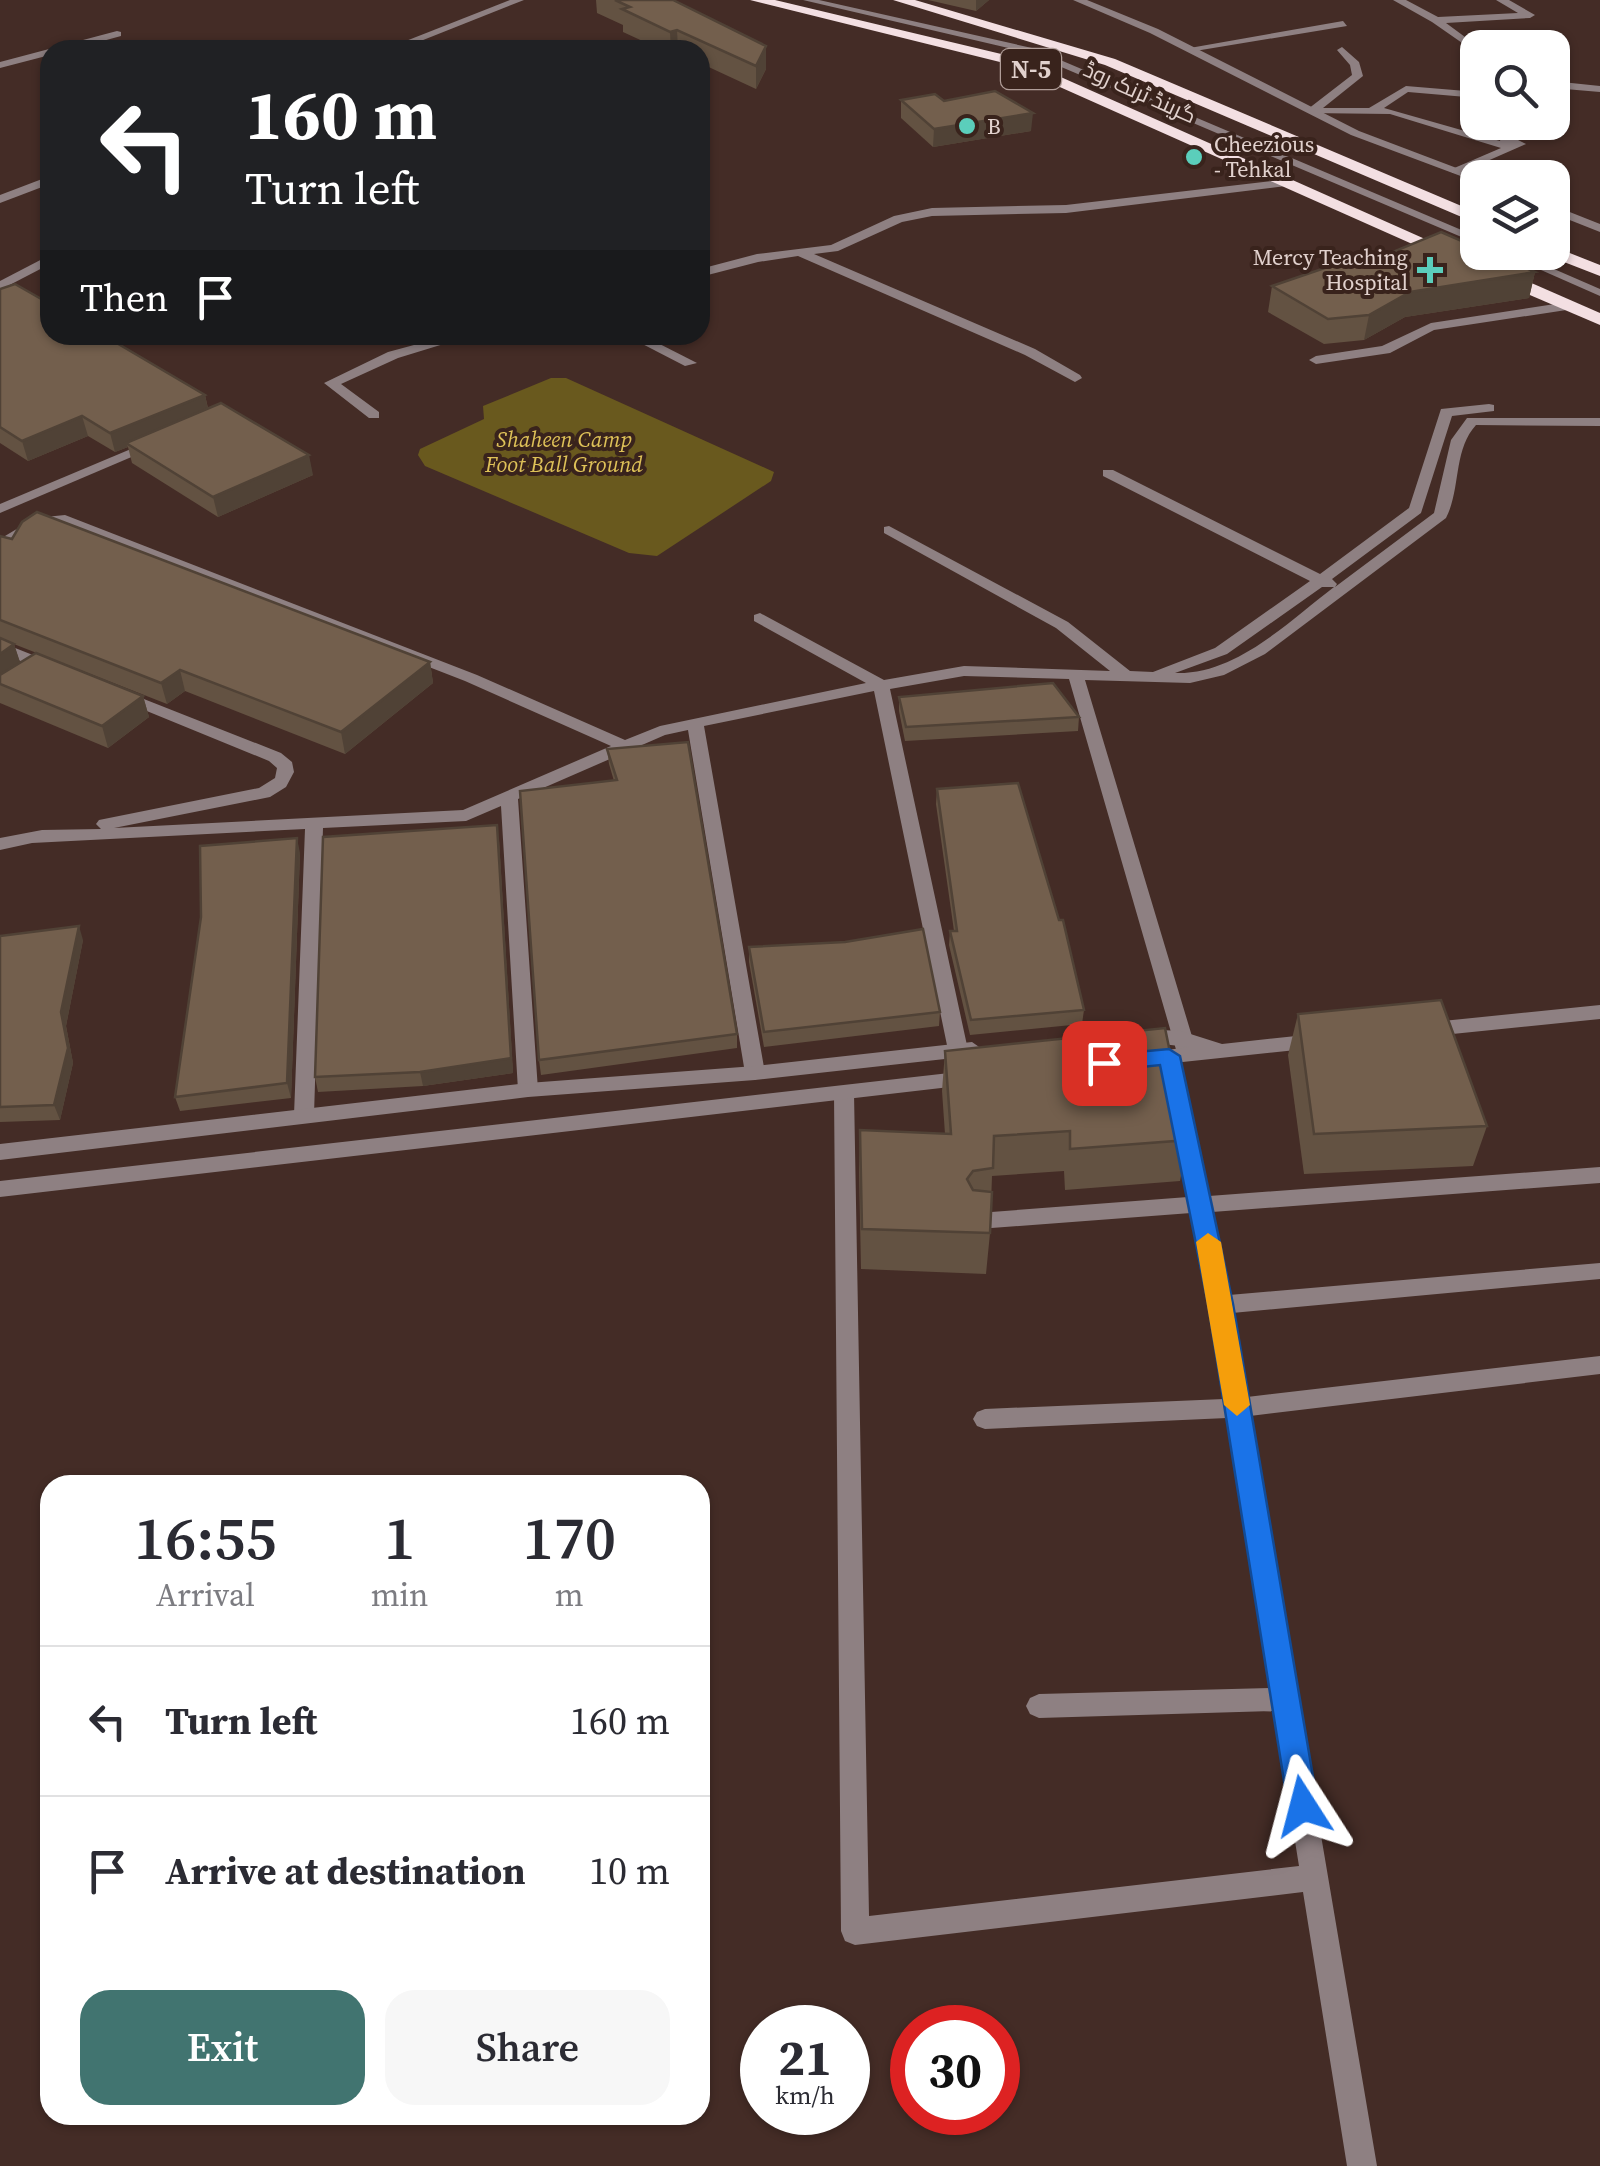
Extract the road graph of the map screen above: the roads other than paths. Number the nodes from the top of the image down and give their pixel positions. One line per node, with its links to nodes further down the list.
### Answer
1 (519, 0): 15 (street)
2 (757, 0): 29 (highway, گرینڈ ٹرنک روڈ / N-5)
3 (807, 0): 9 (lane)
4 (830, 0): 9 (lane)
5 (900, 0): 32 (highway, گرینڈ ٹرنک روڈ / N-5)
6 (1078, 0): 16 (street)
7 (1398, 0): 10 (street)
8 (1500, 0): 10 (street)
9 (854, 8): 35 (lane)
10 (1436, 20): 13 (street)
11 (1343, 24): 16 (street)
12 (117, 34): 14 (street)
13 (1460, 38)
14 (95, 40)
15 (414, 40)
16 (1189, 50): 23 (street)
17 (1342, 50): 23 (street)
18 (40, 55): 19 (street)
19 (0, 66)
20 (1600, 90): 21 (street)
21 (1570, 91)
22 (1460, 94): 24 (street)
23 (1312, 111): 24 (street); 27 (street)
24 (1371, 111): 26 (street)
25 (1508, 140): 26 (street)
26 (1512, 148): 27 (street)
27 (1456, 171): 28 (street)
28 (1460, 173)
29 (1290, 182): 36 (street); 37 (highway, گرینڈ ٹرنک روڈ / N-5)
30 (40, 184): 31 (street)
31 (0, 199)
32 (1460, 211)
33 (1570, 216): 34 (street)
34 (1600, 228)
35 (1460, 233)
36 (801, 254): 40 (street); 52 (street)
37 (1460, 258)
38 (1570, 258): 43 (highway)
39 (40, 264): 44 (street)
40 (710, 270)
41 (1486, 270): 46 (highway)
42 (1547, 270): 45 (lane)
43 (1600, 271)
44 (0, 286)
45 (1600, 293)
46 (1568, 306): 47 (highway); 50 (street)
47 (1600, 320)
48 (430, 345): 54 (street)
49 (653, 345): 51 (street)
50 (1316, 360)
51 (690, 363)
52 (1075, 378)
53 (1600, 412): 62 (street)
54 (374, 416)
55 (1600, 422): 63 (street)
56 (180, 434): 58 (street)
57 (1108, 472): 62 (street)
58 (0, 511): 59 (street)
59 (29, 528): 61 (street); 71 (street)
60 (890, 530): 67 (street)
61 (0, 546)
62 (1320, 580): 63 (street); 68 (street)
63 (1340, 590): 68 (street)
64 (760, 618): 69 (street)
65 (0, 647): 74 (street)
66 (1075, 673): 67 (street); 69 (street); 82 (street)
67 (1124, 674): 68 (street)
68 (1145, 677)
69 (881, 685): 70 (street); 81 (street)
70 (696, 723): 71 (street); 84 (street)
71 (625, 746): 72 (street)
72 (509, 796): 73 (street); 86 (street)
73 (314, 824): 74 (street); 88 (street)
74 (29, 838): 75 (street)
75 (0, 844)
76 (1600, 1012): 77 (street)
77 (1400, 1032)
78 (1116, 1038): 82 (street)
79 (1344, 1038): 82 (street)
80 (998, 1047): 81 (street)
81 (958, 1050): 84 (street)
82 (1179, 1050): 83 (street); 92 (street)
83 (1115, 1062)
84 (754, 1072): 86 (street)
85 (989, 1075): 87 (street)
86 (528, 1090): 88 (street)
87 (844, 1093): 91 (street); 101 (street)
88 (304, 1115): 89 (street)
89 (0, 1152)
90 (1600, 1175): 92 (street)
91 (0, 1188)
92 (1201, 1204): 93 (street); 95 (street)
93 (978, 1221)
94 (1600, 1270): 95 (street)
95 (1220, 1304): 97 (street)
96 (1600, 1366): 97 (street)
97 (1237, 1408): 98 (street); 99 (street)
98 (985, 1420)
99 (1285, 1698): 100 (street); 101 (street)
100 (1039, 1706)
101 (1314, 1877): 102 (street)
102 (1362, 2166)

